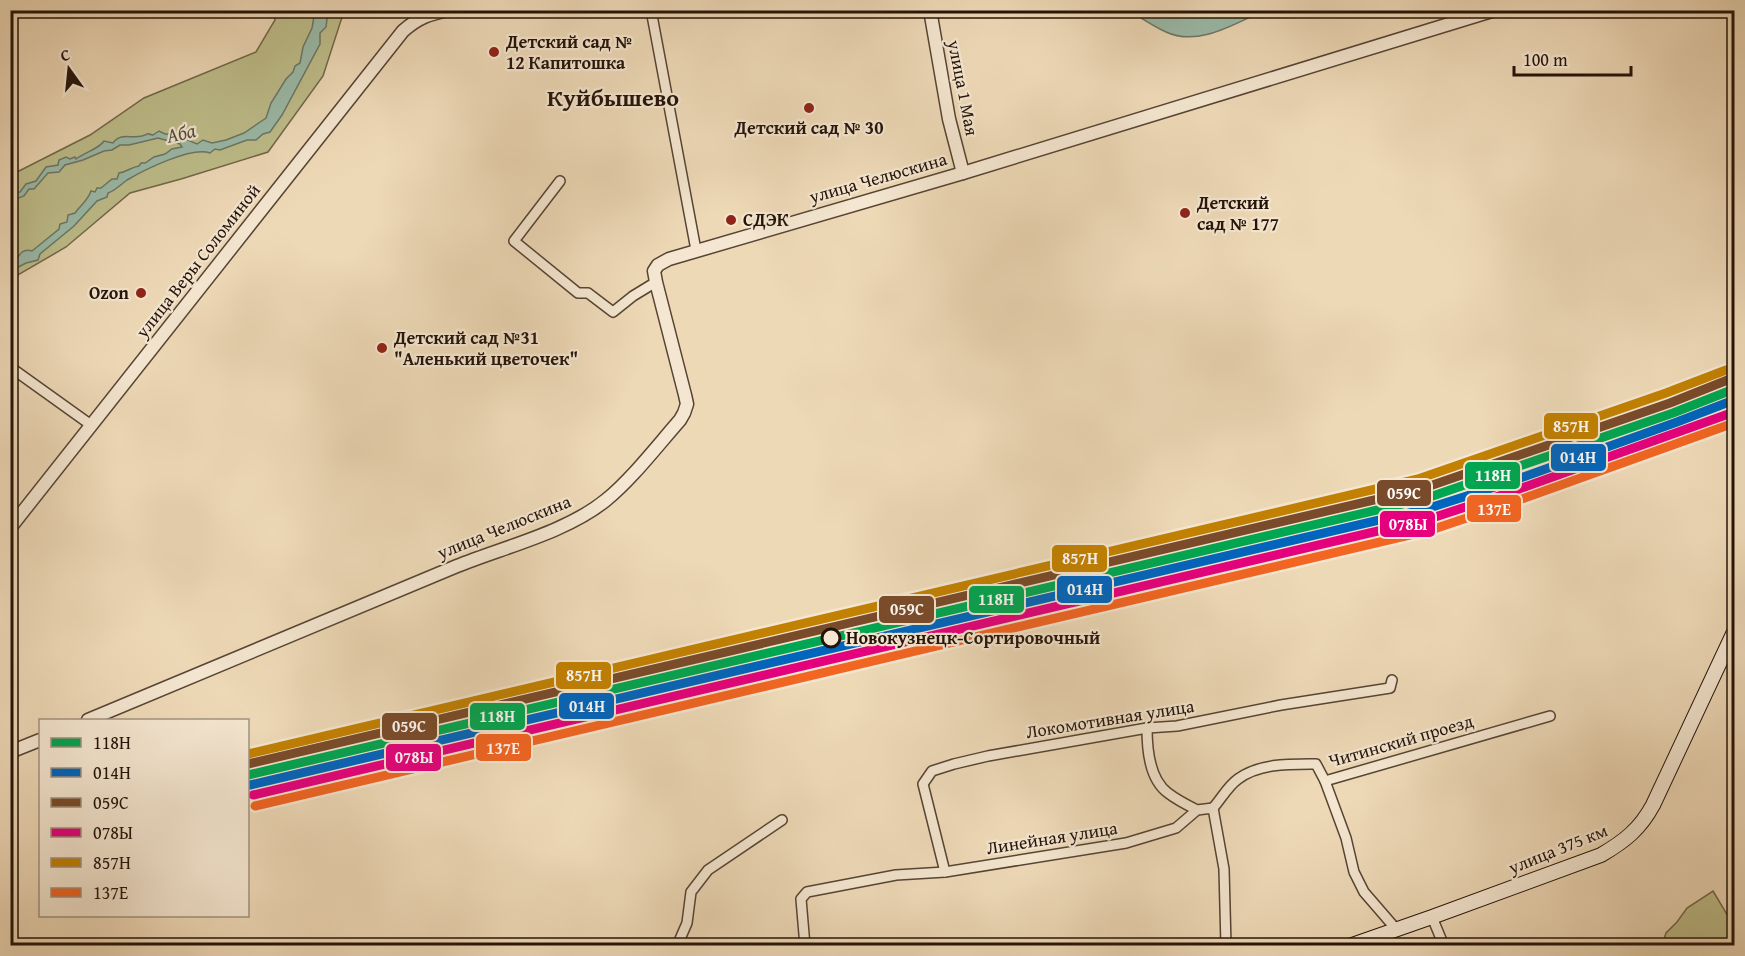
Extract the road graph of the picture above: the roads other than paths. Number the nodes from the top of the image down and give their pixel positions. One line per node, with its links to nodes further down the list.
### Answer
1 (449, 10): 10 (street, улица Веры Соломиной)
2 (651, 10): 7 (street)
3 (930, 10): 5 (street, улица 1 Мая)
4 (1495, 10): 5 (street, улица Челюскина)
5 (963, 172): 7 (street, улица Челюскина)
6 (560, 181): 8 (street)
7 (696, 250): 8 (street, улица Челюскина)
8 (656, 282): 15 (street, улица Челюскина)
9 (10, 367): 10 (street)
10 (91, 425): 11 (street, улица Веры Соломиной)
11 (10, 528)
12 (1734, 632): 24 (main road, улица 375 км)
13 (1392, 680): 16 (street, Локомотивная улица)
14 (1550, 716): 19 (street, Читинский проезд)
15 (90, 719)
16 (1147, 728): 21 (street); 23 (street, Локомотивная улица)
17 (39, 740): 18 (street)
18 (10, 752)
19 (1325, 781): 20 (street, Читинский проезд); 25 (street)
20 (1214, 808): 21 (street); 28 (street)
21 (1197, 810): 23 (street, Линейная улица)
22 (782, 820): 26 (street)
23 (945, 872): 27 (street, Линейная улица)
24 (1432, 917): 25 (main road, улица 375 км); 30 (street)
25 (1396, 929): 29 (main road, улица 375 км)
26 (677, 945)
27 (805, 945)
28 (1226, 945)
29 (1349, 945)
30 (1444, 945)

